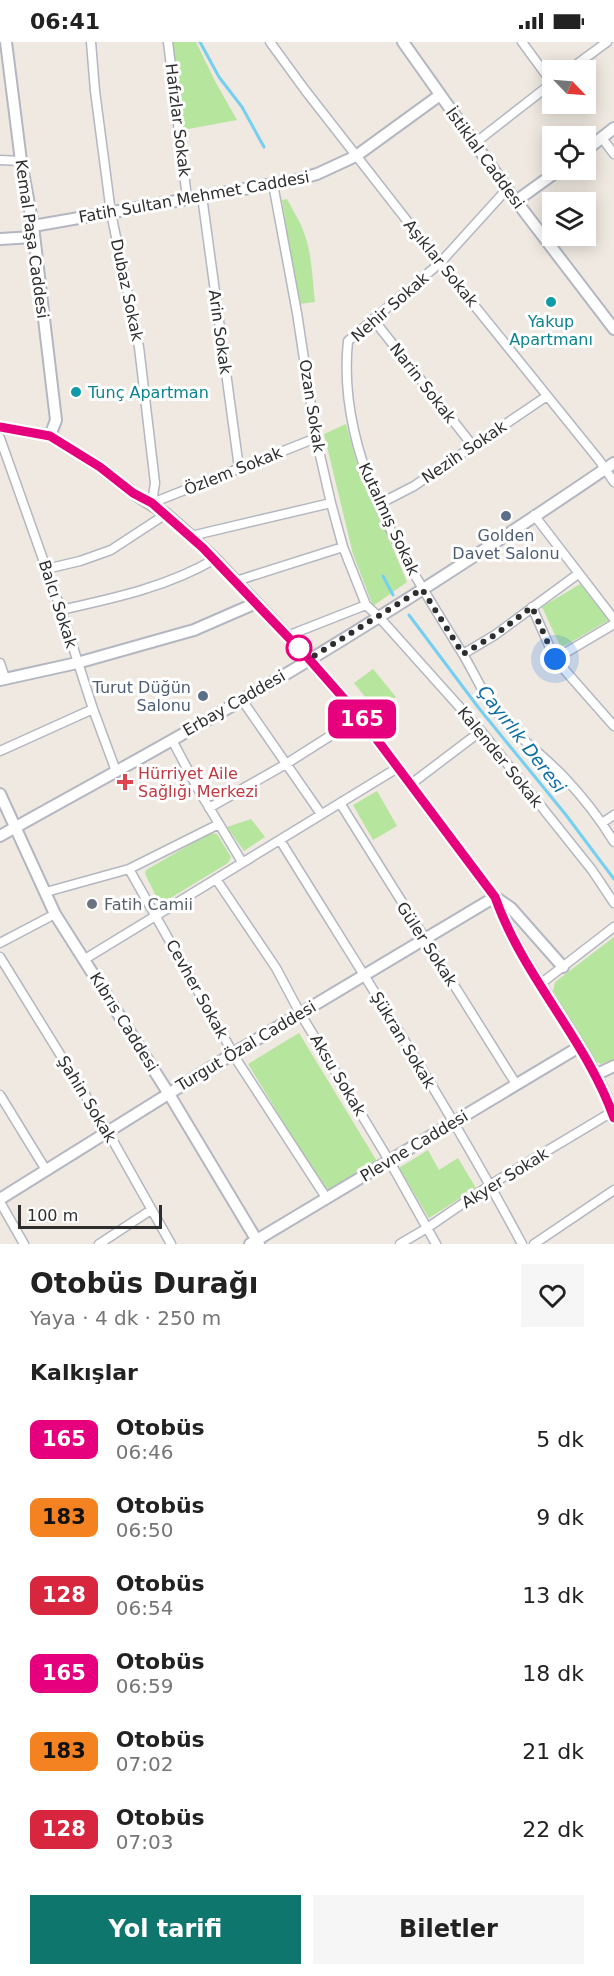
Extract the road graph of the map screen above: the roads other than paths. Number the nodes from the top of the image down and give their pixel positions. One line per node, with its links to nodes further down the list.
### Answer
1 (6, 42): 19 (street, Kemal Paşa Caddesi)
2 (91, 42): 26 (street, Dubaz Sokak)
3 (168, 42): 24 (street, Hafızlar Sokak)
4 (270, 42): 17 (street, Aşıklar Sokak)
5 (403, 42): 11 (street, İstiklal Caddesi)
6 (522, 42): 9 (street)
7 (607, 42): 8 (street)
8 (582, 60)
9 (542, 69)
10 (542, 91): 15 (street)
11 (440, 95): 15 (street, İstiklal Caddesi); 17 (street, Fatih Sultan Mehmet Caddesi)
12 (614, 128): 13 (street)
13 (602, 138): 14 (street); 16 (street)
14 (596, 142)
15 (475, 143): 22 (street, İstiklal Caddesi)
16 (614, 154)
17 (356, 156): 21 (street, Fatih Sultan Mehmet Caddesi); 29 (street, Aşıklar Sokak)
18 (0, 160): 19 (street)
19 (21, 161): 27 (street, Kemal Paşa Caddesi)
20 (545, 180): 25 (street)
21 (278, 183): 23 (street, Fatih Sultan Mehmet Caddesi); 37 (street, Ozan Sokak)
22 (507, 189): 25 (street, İstiklal Caddesi); 29 (street, Nehir Sokak)
23 (202, 196): 24 (street, Fatih Sultan Mehmet Caddesi); 40 (street, Arin Sokak)
24 (187, 198): 26 (street, Fatih Sultan Mehmet Caddesi)
25 (516, 201): 31 (street, İstiklal Caddesi)
26 (111, 213): 27 (street, Fatih Sultan Mehmet Caddesi); 42 (street, Dubaz Sokak)
27 (33, 231): 28 (street, Fatih Sultan Mehmet Caddesi); 35 (street, Kemal Paşa Caddesi)
28 (0, 239)
29 (440, 263): 30 (street, Nehir Sokak); 32 (street, Aşıklar Sokak)
30 (373, 319): 33 (street, Nehir Sokak); 38 (street, Narin Sokak)
31 (614, 329)
32 (547, 396): 38 (street, Nezih Sokak); 39 (street, Aşıklar Sokak)
33 (351, 417): 44 (street, Kutalmış Sokak)
34 (0, 427): 35 (street)
35 (50, 436): 42 (street)
36 (0, 438): 50 (street, Balcı Sokak)
37 (316, 438): 40 (street, Özlem Sokak); 43 (street, Ozan Sokak)
38 (472, 446): 44 (street, Nezih Sokak)
39 (610, 466): 41 (street, Aşıklar Sokak); 46 (street, Erbay Caddesi)
40 (239, 468): 42 (street, Özlem Sokak)
41 (614, 482)
42 (152, 503): 45 (street)
43 (332, 503): 47 (street); 48 (street, Ozan Sokak)
44 (379, 504): 53 (street, Kutalmış Sokak)
45 (166, 514): 47 (street); 50 (street)
46 (534, 516): 51 (street); 53 (street, Erbay Caddesi)
47 (191, 536): 49 (street)
48 (343, 547): 52 (street); 55 (street, Ozan Sokak)
49 (215, 559): 52 (street); 57 (street)
50 (46, 569): 57 (street, Balcı Sokak)
51 (578, 574): 56 (street); 59 (street)
52 (236, 581): 54 (street)
53 (422, 589): 58 (street, Erbay Caddesi); 62 (street, Kutalmış Sokak)
54 (256, 603): 61 (street); 66 (street)
55 (366, 605): 58 (street); 61 (street)
56 (532, 607): 62 (street); 64 (street)
57 (61, 610): 66 (street, Balcı Sokak)
58 (380, 616): 63 (street, Erbay Caddesi); 72 (street, Kalender Sokak)
59 (614, 618)
60 (614, 624): 64 (street)
61 (287, 636): 63 (street)
62 (463, 654): 84 (street, Kutalmış Sokak)
63 (309, 659): 68 (street, Erbay Caddesi); 70 (street)
64 (555, 659): 71 (street)
65 (0, 663): 67 (street)
66 (77, 663): 67 (street); 69 (street, Balcı Sokak)
67 (2, 679)
68 (242, 700): 73 (street, Erbay Caddesi); 75 (street)
69 (93, 709): 74 (street); 77 (street, Balcı Sokak)
70 (360, 717): 75 (street); 76 (street)
71 (614, 726)
72 (481, 731): 78 (street); 95 (street, Kalender Sokak)
73 (172, 740): 77 (street, Erbay Caddesi); 81 (street)
74 (0, 751)
75 (286, 764): 81 (street); 82 (street)
76 (399, 766): 78 (street); 80 (street)
77 (116, 771): 86 (street, Erbay Caddesi)
78 (411, 784): 94 (street)
79 (0, 794): 86 (street, Kıbrıs Caddesi)
80 (340, 803): 82 (street); 99 (street, Güler Sokak)
81 (209, 807): 85 (street)
82 (321, 814): 88 (street)
83 (614, 815): 84 (street)
84 (602, 823): 89 (street, Kutalmış Sokak)
85 (219, 824): 90 (street); 91 (street)
86 (15, 828): 87 (street, Erbay Caddesi); 93 (street, Kıbrıs Caddesi)
87 (0, 836)
88 (280, 840): 90 (street); 104 (street, Şükran Sokak)
89 (614, 842)
90 (242, 862): 92 (street)
91 (129, 869): 93 (street); 97 (street, Cevher Sokak)
92 (216, 879): 97 (street); 106 (street, Aksu Sokak)
93 (45, 892): 96 (street, Kıbrıs Caddesi)
94 (495, 897): 99 (street, Turgut Özal Caddesi); 103 (street); 105 (street)
95 (614, 903)
96 (56, 914): 100 (street); 102 (street, Kıbrıs Caddesi)
97 (156, 916): 102 (street); 108 (street, Cevher Sokak)
98 (614, 927): 103 (street)
99 (425, 940): 104 (street, Turgut Özal Caddesi); 111 (street, Güler Sokak)
100 (0, 943)
101 (0, 957): 116 (street, Şahin Sokak)
102 (85, 959): 112 (street, Kıbrıs Caddesi)
103 (563, 967): 105 (street)
104 (364, 975): 106 (street, Turgut Özal Caddesi); 115 (street, Şükran Sokak)
105 (539, 985): 107 (street)
106 (300, 1013): 108 (street, Turgut Özal Caddesi); 117 (street, Aksu Sokak)
107 (579, 1047): 110 (street); 111 (street, Plevne Caddesi)
108 (234, 1053): 112 (street, Turgut Özal Caddesi); 121 (street, Cevher Sokak)
109 (614, 1066): 110 (street)
110 (595, 1075): 114 (street)
111 (516, 1084): 115 (street, Plevne Caddesi)
112 (169, 1094): 116 (street, Turgut Özal Caddesi); 125 (street, Kıbrıs Caddesi)
113 (0, 1095): 118 (street)
114 (613, 1115): 119 (street, Akyer Sokak)
115 (453, 1122): 117 (street, Plevne Caddesi); 119 (street, Şükran Sokak)
116 (108, 1132): 118 (street, Turgut Özal Caddesi); 123 (street, Şahin Sokak)
117 (390, 1162): 121 (street, Plevne Caddesi); 124 (street, Aksu Sokak)
118 (46, 1170): 122 (street, Turgut Özal Caddesi)
119 (490, 1185): 124 (street, Akyer Sokak); 131 (street, Şükran Sokak)
120 (614, 1190): 132 (street)
121 (327, 1199): 125 (street, Plevne Caddesi)
122 (0, 1200): 126 (street)
123 (151, 1210): 127 (street); 128 (street, Şahin Sokak)
124 (427, 1228): 129 (street, Akyer Sokak); 130 (street, Aksu Sokak)
125 (255, 1243)
126 (24, 1244)
127 (99, 1244)
128 (171, 1244)
129 (400, 1244)
130 (436, 1244)
131 (522, 1244)
132 (534, 1244)

